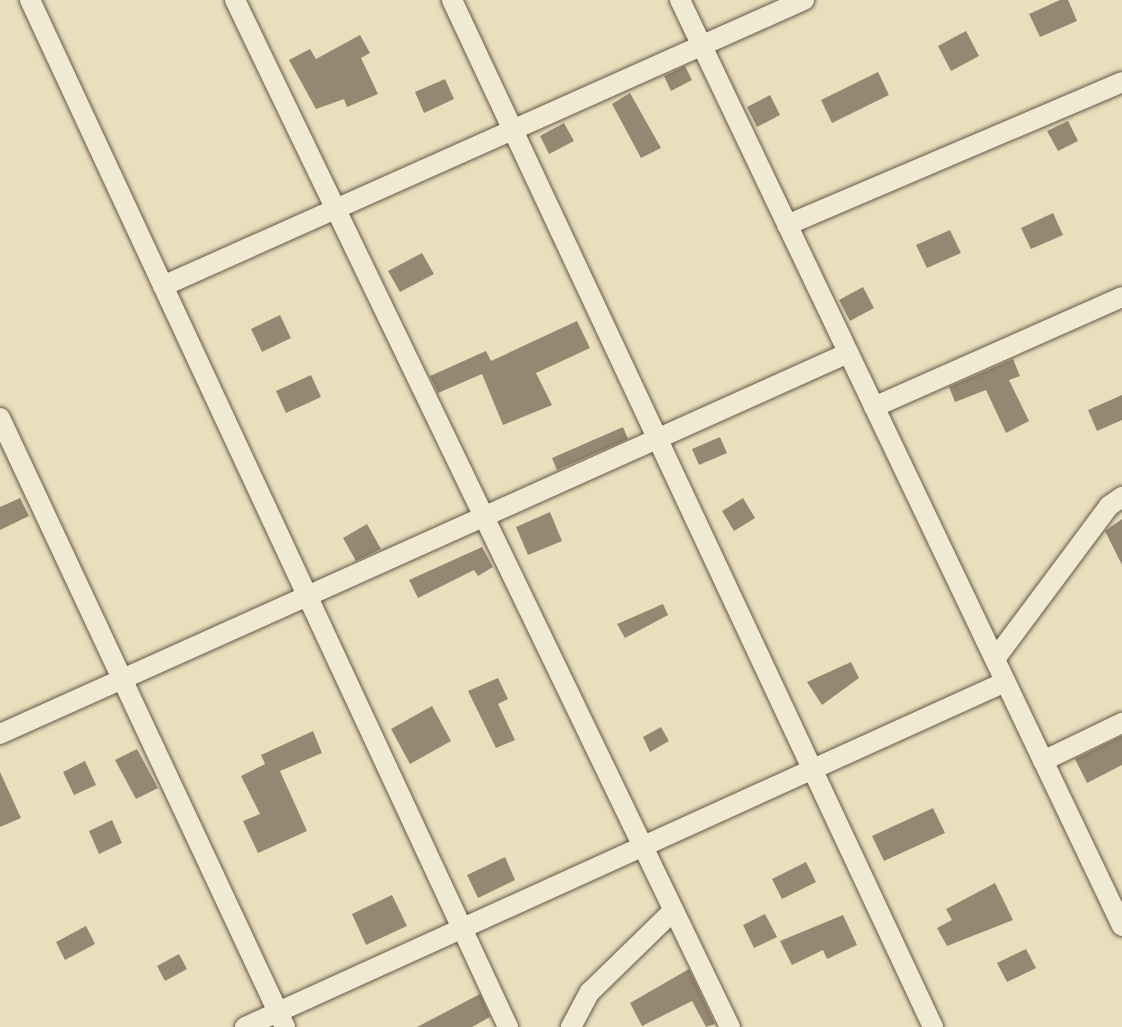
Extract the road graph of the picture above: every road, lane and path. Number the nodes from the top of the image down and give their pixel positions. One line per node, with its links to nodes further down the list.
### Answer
1 (30, 0): 11 (street)
2 (236, 0): 9 (street)
3 (452, 0): 8 (street)
4 (680, 0): 6 (street)
5 (804, 0): 6 (street)
6 (702, 46): 8 (street); 10 (street)
7 (1122, 82): 10 (street)
8 (512, 128): 9 (street); 16 (street)
9 (336, 209): 11 (street); 18 (street)
10 (787, 225): 13 (street)
11 (163, 286): 19 (street)
12 (1122, 297): 14 (street)
13 (848, 353): 14 (street); 16 (street)
14 (874, 407): 20 (street)
15 (0, 418): 21 (street)
16 (657, 439): 18 (street); 26 (street)
17 (1122, 497): 20 (street)
18 (484, 516): 19 (street); 27 (street)
19 (307, 596): 21 (street); 30 (street)
20 (995, 659): 22 (street)
21 (122, 679): 24 (street); 31 (street)
22 (1005, 682): 25 (street); 26 (street)
23 (1122, 723): 25 (street)
24 (0, 734)
25 (1043, 761): 29 (street)
26 (812, 769): 27 (street); 36 (street)
27 (642, 846): 28 (street); 30 (street)
28 (674, 911): 34 (street); 35 (street)
29 (1122, 926)
30 (462, 928): 31 (street); 33 (street)
31 (282, 1019): 32 (street)
32 (245, 1027)
33 (508, 1027)
34 (572, 1027)
35 (730, 1027)
36 (933, 1027)

